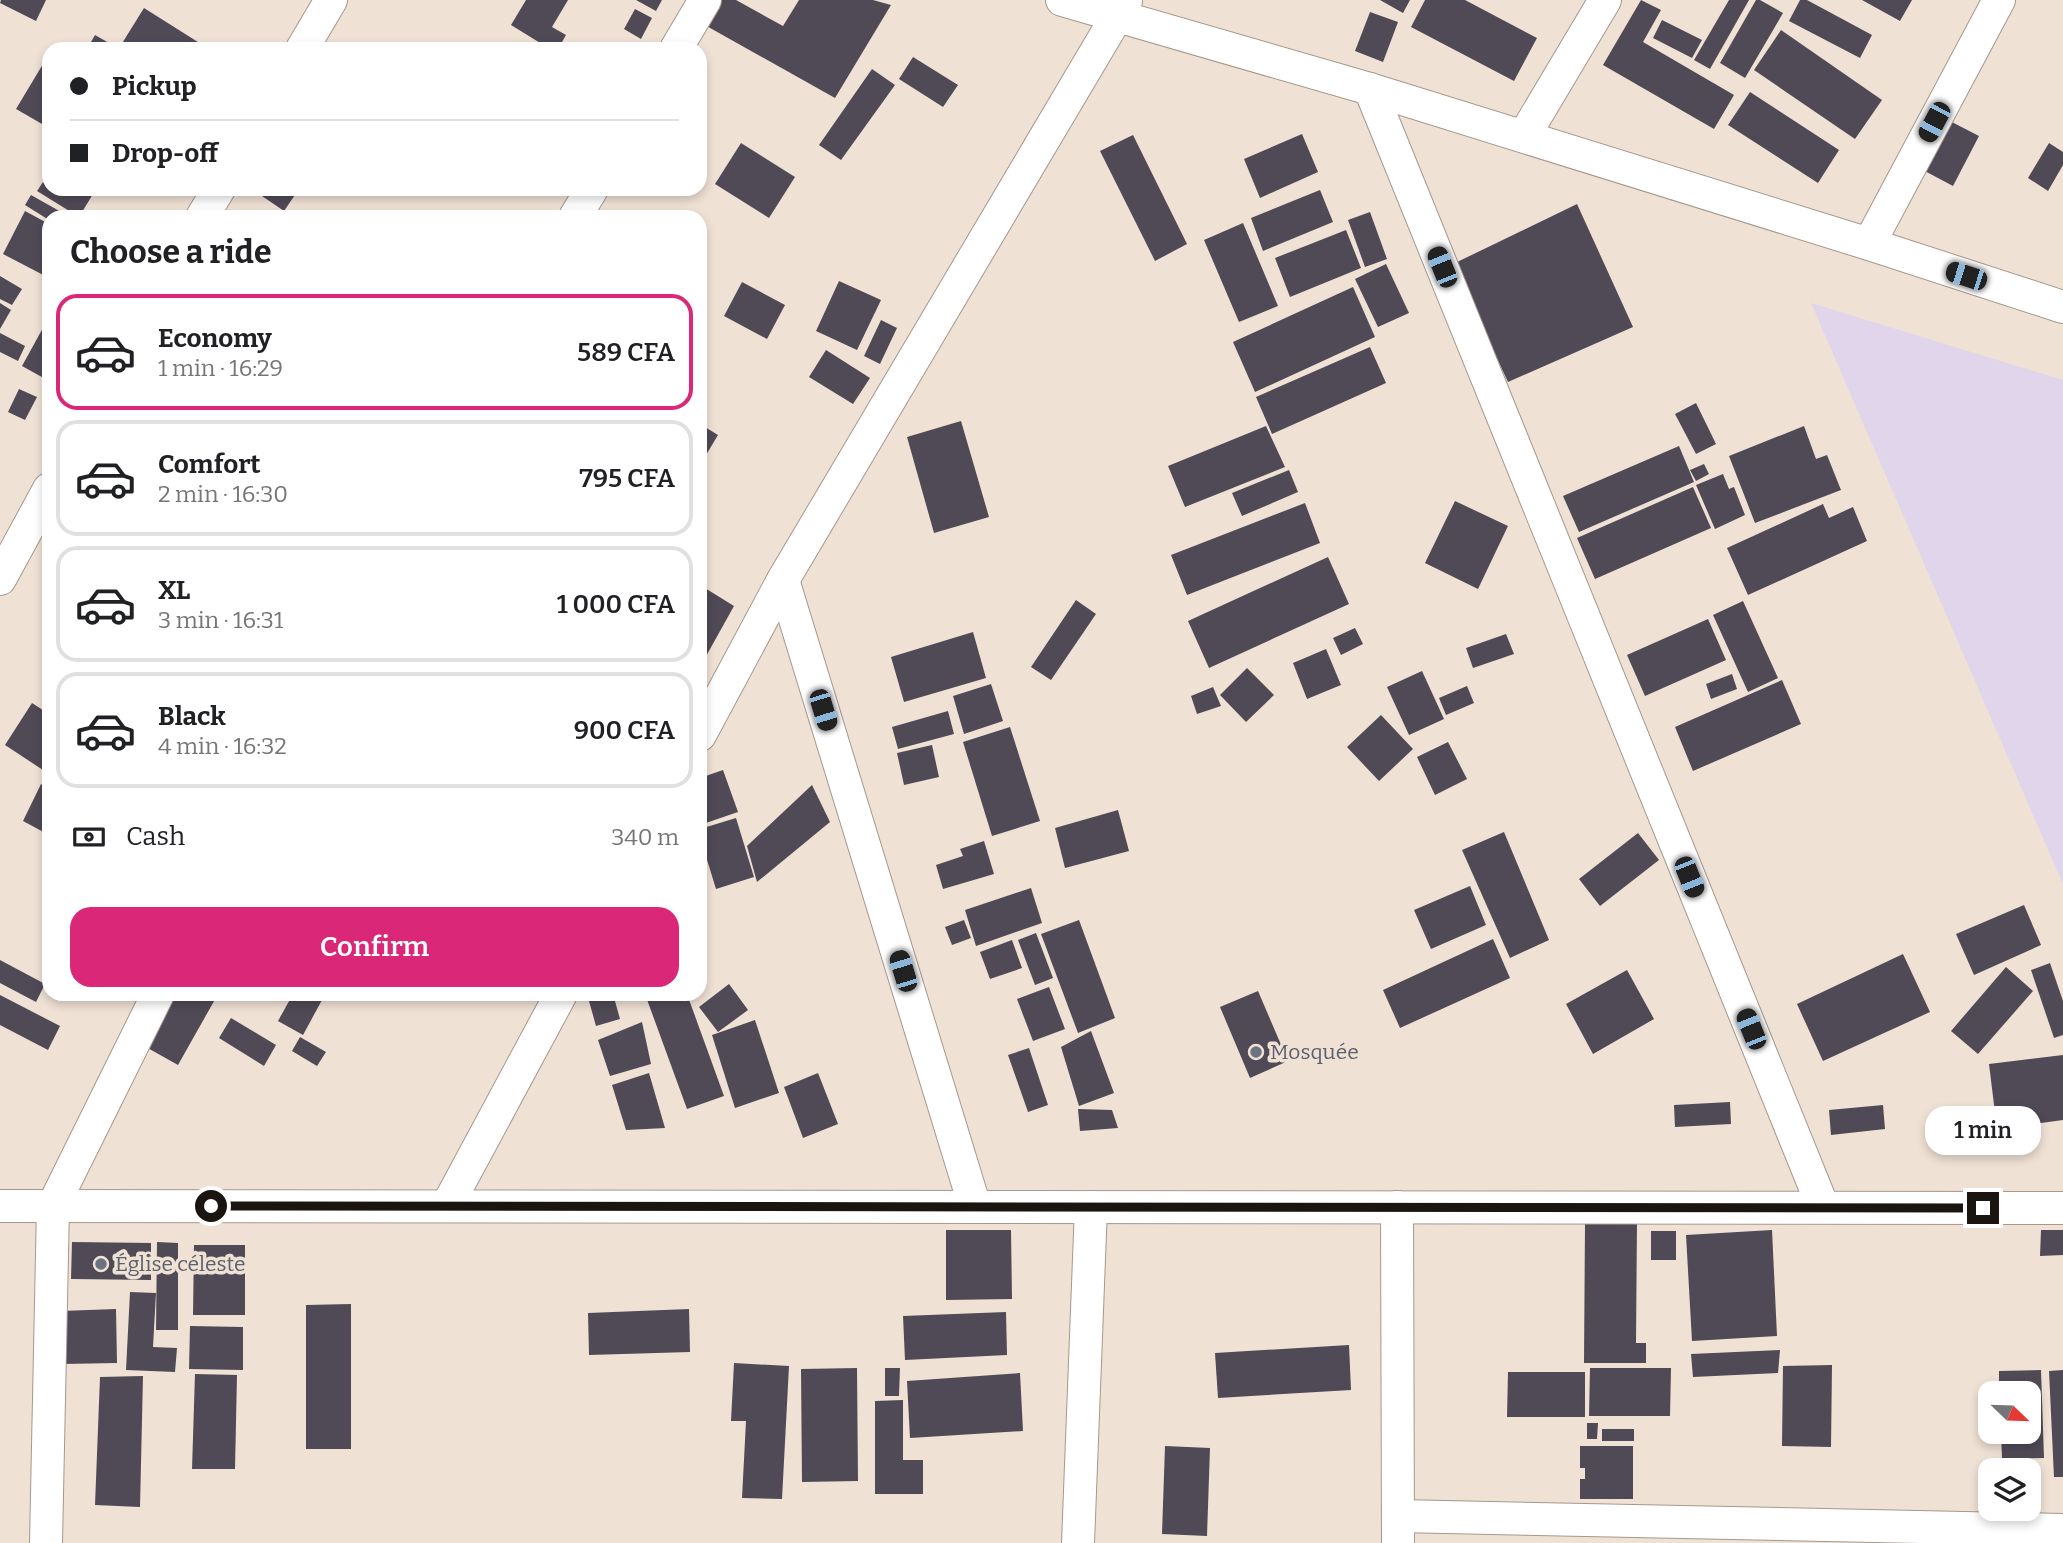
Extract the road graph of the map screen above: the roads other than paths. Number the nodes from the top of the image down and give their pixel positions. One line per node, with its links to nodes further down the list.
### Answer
1 (331, 0): 7 (street)
2 (705, 0): 8 (street)
3 (1062, 0): 6 (street)
4 (1605, 0): 10 (street)
5 (1999, 0): 11 (street)
6 (1121, 8): 9 (street); 15 (street)
7 (306, 42)
8 (680, 42)
9 (1370, 89): 10 (street); 25 (street)
10 (1524, 136): 11 (street)
11 (1869, 244): 12 (street)
12 (2063, 307)
13 (42, 502): 14 (street)
14 (0, 579)
15 (783, 579): 16 (street); 22 (street)
16 (707, 722)
17 (155, 1001): 20 (street)
18 (557, 1001): 21 (street)
19 (0, 1206): 20 (street)
20 (53, 1206): 21 (street); 29 (street)
21 (447, 1206): 22 (street)
22 (975, 1207): 23 (street)
23 (1091, 1207): 24 (street); 30 (street)
24 (1397, 1207): 25 (street); 27 (street)
25 (1823, 1207): 26 (street)
26 (2063, 1208)
27 (1398, 1530): 28 (street)
28 (2063, 1530)
29 (46, 1543)
30 (1078, 1543)

